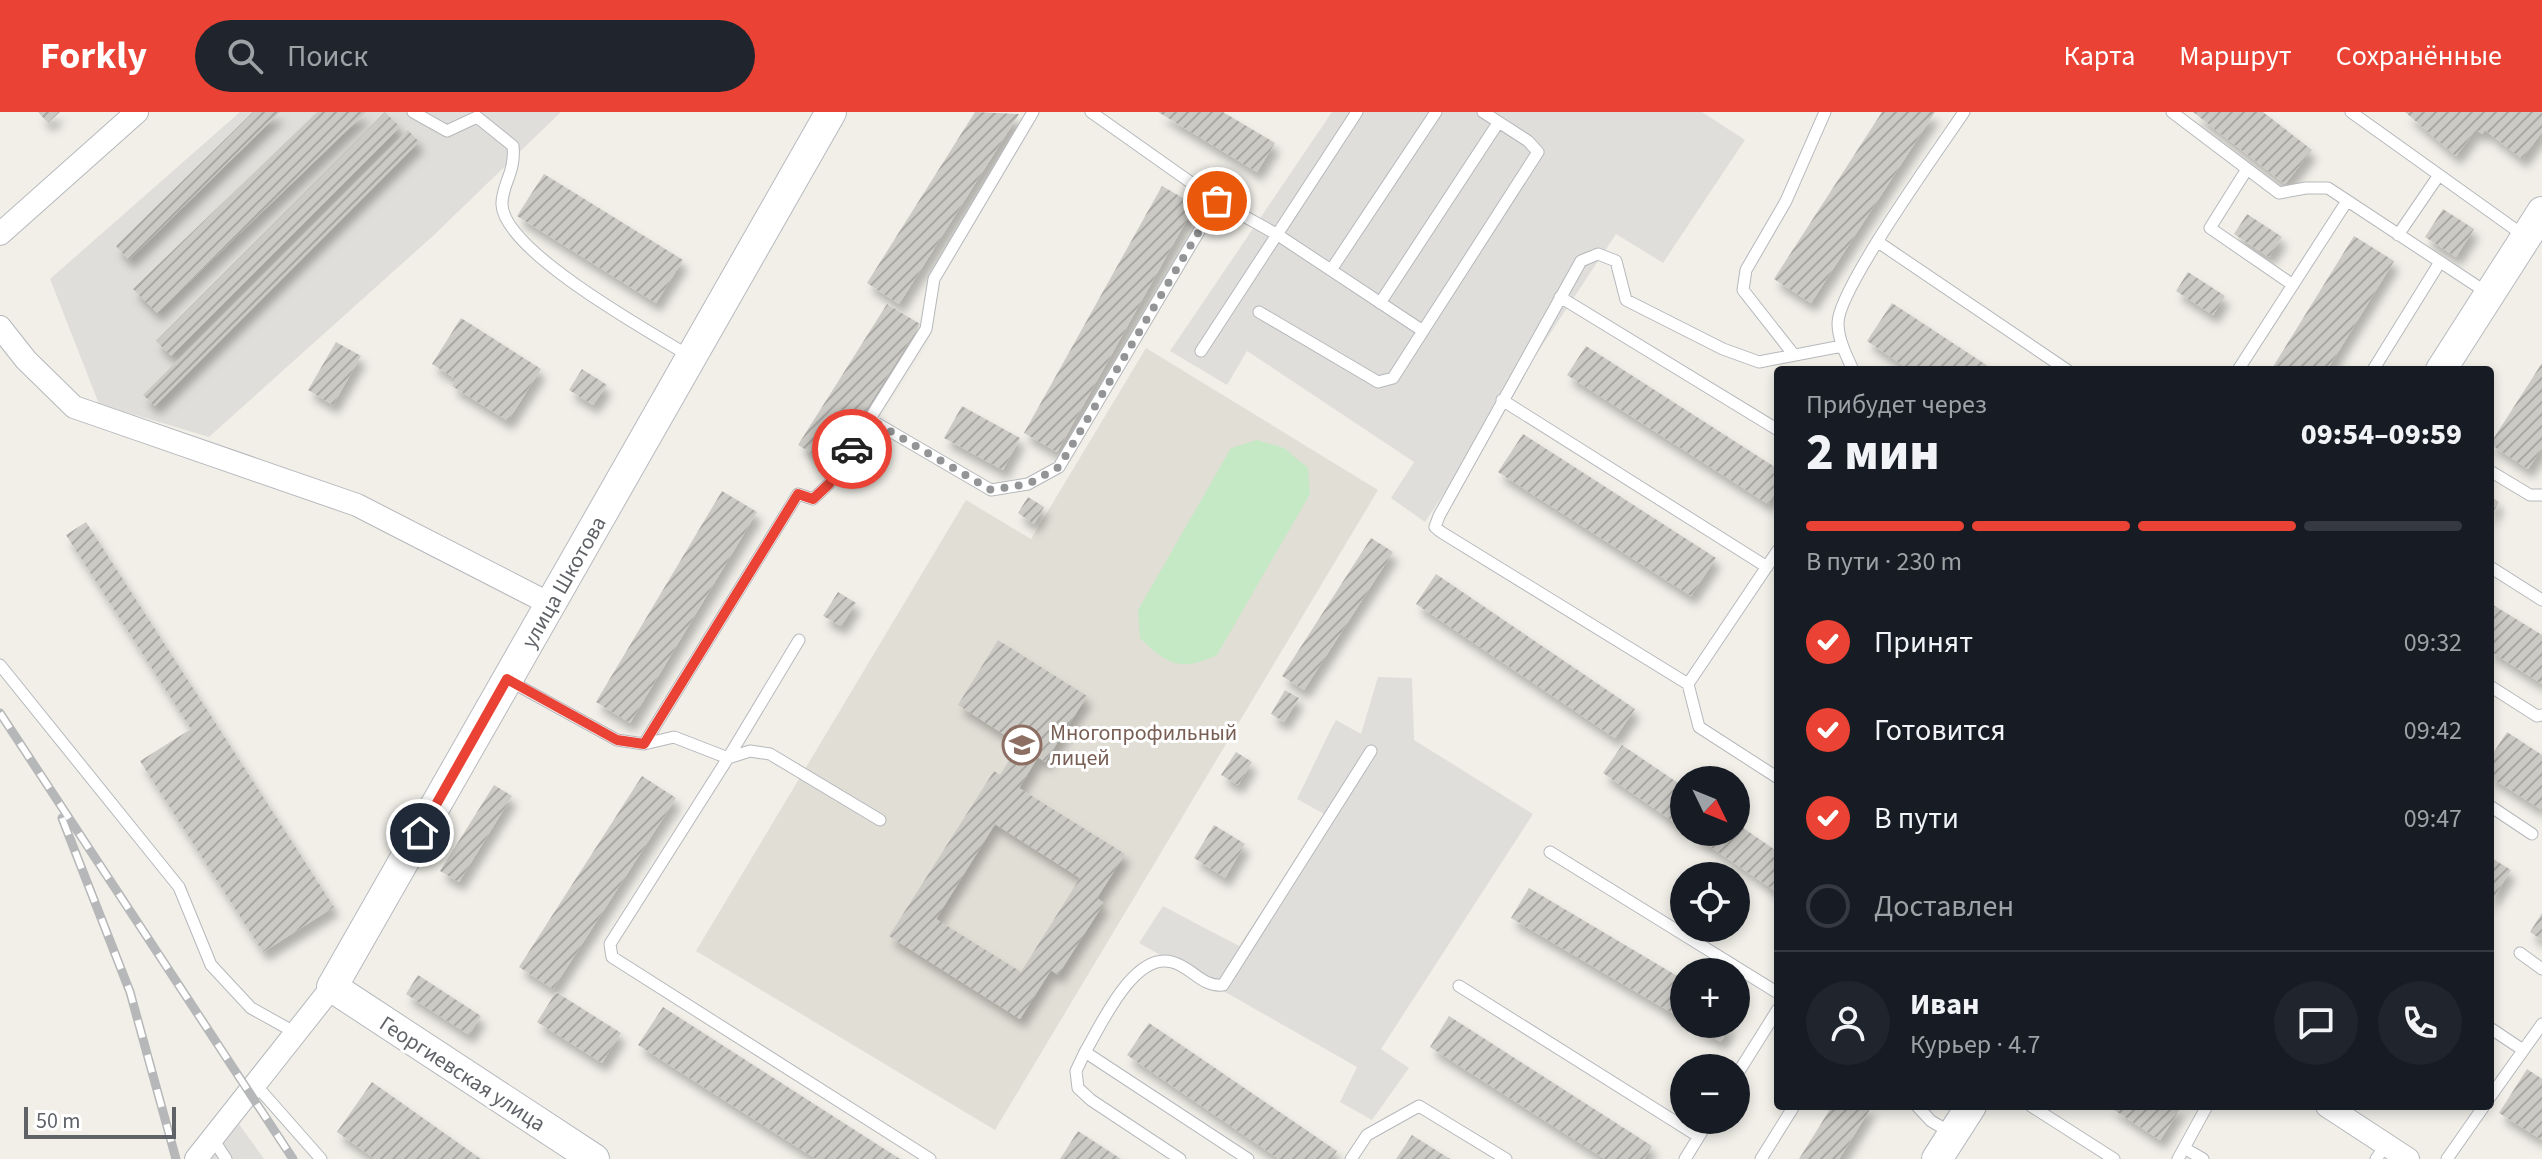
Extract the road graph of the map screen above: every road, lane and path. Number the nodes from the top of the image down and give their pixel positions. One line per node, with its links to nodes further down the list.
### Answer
1 (137, 112): 19 (street)
2 (413, 112): 36 (lane)
3 (831, 112): 36 (street, улица Шкотова)
4 (1033, 112): 43 (lane)
5 (1091, 112): 16 (lane)
6 (1357, 112): 20 (lane)
7 (1436, 112): 25 (lane)
8 (1483, 112): 13 (lane)
9 (1825, 112): 35 (lane)
10 (1964, 112): 23 (lane)
11 (2172, 112): 14 (lane)
12 (2351, 112): 15 (lane)
13 (1498, 123): 29 (lane); 32 (lane)
14 (2247, 169): 17 (lane); 26 (lane)
15 (2439, 175): 21 (lane); 22 (lane)
16 (1217, 201): 20 (lane); 43 (lane)
17 (2347, 201): 21 (lane); 26 (lane)
18 (2542, 212): 22 (street)
19 (0, 234)
20 (1278, 235): 25 (lane); 34 (lane)
21 (2398, 235): 24 (lane)
22 (2526, 237): 27 (street)
23 (1878, 242): 33 (lane); 38 (lane)
24 (2440, 262): 27 (lane); 40 (lane)
25 (1331, 270): 29 (lane)
26 (2293, 285): 39 (lane)
27 (2489, 294): 41 (street)
28 (1560, 297): 35 (lane); 42 (lane); 44 (lane)
29 (1380, 303): 32 (lane)
30 (1259, 312): 32 (lane)
31 (0, 327): 51 (street)
32 (1423, 331)
33 (1842, 346): 35 (lane); 37 (lane)
34 (1201, 351)
35 (1794, 355)
36 (691, 358): 51 (street, улица Шкотова)
37 (1851, 366)
38 (2061, 366)
39 (2241, 366)
40 (2375, 366)
41 (2444, 366)
42 (1502, 400): 48 (lane); 55 (lane)
43 (871, 420): 58 (lane)
44 (1774, 428)
45 (2494, 473): 46 (lane)
46 (2542, 495)
47 (1774, 556): 48 (lane)
48 (1767, 567): 55 (lane)
49 (2494, 570): 50 (lane)
50 (2542, 600)
51 (550, 604): 54 (street, улица Шкотова)
52 (799, 640): 60 (lane)
53 (0, 665): 74 (lane)
54 (507, 679): 58 (lane); 69 (street, улица Шкотова)
55 (1688, 684): 61 (lane)
56 (2494, 689): 57 (lane)
57 (2542, 715)
58 (644, 744): 60 (lane)
59 (1371, 751): 77 (lane)
60 (728, 758): 63 (lane); 97 (lane)
61 (1774, 775)
62 (2494, 809): 64 (lane)
63 (880, 820)
64 (2532, 834)
65 (1550, 852): 70 (lane)
66 (2520, 953): 67 (lane)
67 (2542, 969)
68 (1459, 986): 88 (lane)
69 (332, 987): 74 (street, улица Шкотова); 96 (street, Георгиевская улица)
70 (1774, 991)
71 (1774, 1015): 78 (lane)
72 (2542, 1024): 75 (lane)
73 (2494, 1030): 75 (lane)
74 (296, 1033): 79 (street, улица Шкотова)
75 (2526, 1046): 76 (lane); 80 (lane)
76 (2542, 1049)
77 (1085, 1052): 98 (lane); 99 (lane)
78 (1750, 1054)
79 (255, 1084): 89 (street, улица Шкотова); 95 (lane)
80 (2494, 1091)
81 (1792, 1110): 103 (lane)
82 (1921, 1110): 90 (lane)
83 (1968, 1110): 90 (street)
84 (2037, 1110): 104 (lane)
85 (2205, 1110): 91 (lane)
86 (2332, 1110): 92 (street)
87 (2481, 1110): 108 (lane)
88 (1698, 1136): 102 (lane)
89 (213, 1139): 93 (street, улица Шкотова); 94 (lane)
90 (1945, 1147)
91 (2184, 1148): 105 (lane); 106 (lane)
92 (2381, 1152): 107 (street)
93 (196, 1159)
94 (226, 1159)
95 (321, 1159)
96 (594, 1159)
97 (930, 1159)
98 (1180, 1159)
99 (1248, 1159)
100 (1351, 1159): 101 (lane)
101 (1506, 1159)
102 (1685, 1159)
103 (1761, 1159)
104 (2114, 1159)
105 (2178, 1159)
106 (2203, 1159)
107 (2408, 1159)
108 (2447, 1159)

